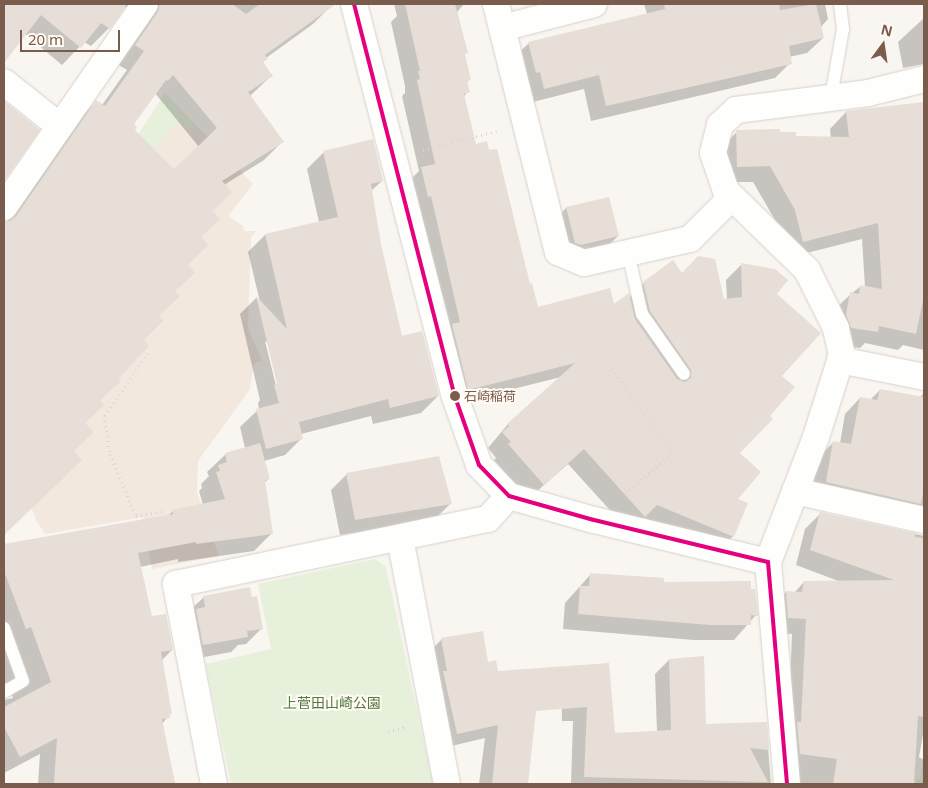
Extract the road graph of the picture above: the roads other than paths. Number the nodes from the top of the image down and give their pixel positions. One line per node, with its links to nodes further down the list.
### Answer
1 (145, 4): 9 (street)
2 (354, 4): 17 (street)
3 (594, 4): 5 (street)
4 (840, 4): 8 (lane)
5 (499, 16): 12 (street)
6 (924, 79): 8 (street)
7 (4, 82): 9 (street)
8 (831, 97): 10 (street)
9 (58, 125): 11 (street)
10 (732, 197): 12 (street); 13 (street)
11 (4, 207)
12 (628, 253): 14 (lane)
13 (840, 360): 15 (street); 16 (street)
14 (684, 374)
15 (924, 377)
16 (796, 491): 18 (street); 20 (street)
17 (509, 496): 19 (street); 20 (street)
18 (924, 520)
19 (400, 538): 23 (street); 24 (street)
20 (768, 562): 25 (street)
21 (4, 628): 22 (lane)
22 (4, 692)
23 (214, 784)
24 (447, 784)
25 (787, 784)

